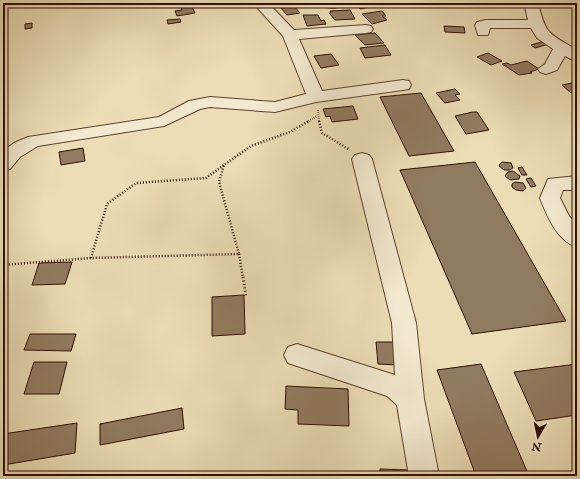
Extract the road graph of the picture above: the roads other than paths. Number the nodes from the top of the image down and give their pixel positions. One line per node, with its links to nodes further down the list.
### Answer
1 (260, 3): 6 (street)
2 (531, 3): 3 (street)
3 (536, 24): 5 (street); 7 (street)
4 (366, 29): 6 (street)
5 (483, 32)
6 (290, 35): 11 (street)
7 (561, 48): 8 (street); 9 (street)
8 (577, 57)
9 (546, 69)
10 (404, 85): 11 (street)
11 (318, 96): 13 (street)
12 (362, 159): 17 (street)
13 (3, 165)
14 (577, 183): 15 (street)
15 (577, 239)
16 (297, 355): 17 (street)
17 (410, 399): 18 (street)
18 (424, 476)

